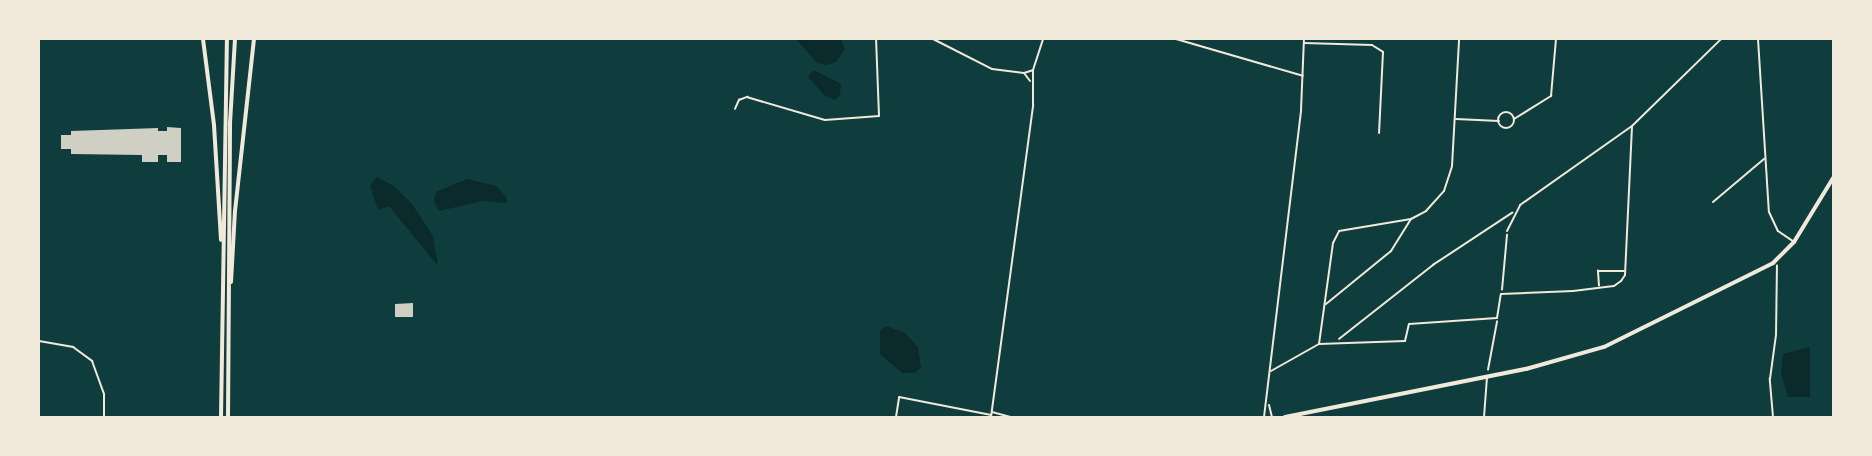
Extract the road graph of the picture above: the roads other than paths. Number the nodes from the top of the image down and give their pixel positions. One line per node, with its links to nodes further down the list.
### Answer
1 (203, 39): 30 (main road)
2 (227, 39): 30 (main road)
3 (235, 39): 34 (main road)
4 (254, 39): 34 (main road)
5 (876, 39): 18 (lane)
6 (933, 39): 15 (street)
7 (1042, 39): 14 (street)
8 (1176, 39): 16 (street)
9 (1459, 39): 19 (street)
10 (1556, 39): 20 (street)
11 (1721, 39): 22 (street)
12 (1758, 39): 24 (street)
13 (1304, 41): 16 (street); 23 (street)
14 (1033, 70): 15 (street); 17 (street)
15 (1024, 73): 17 (street)
16 (1304, 76): 37 (street)
17 (1031, 81): 40 (street)
18 (735, 109)
19 (1455, 119): 21 (street); 27 (street)
20 (1514, 119): 21 (street); 21 (street)
21 (1498, 121)
22 (1632, 126): 28 (street); 31 (street)
23 (1379, 133)
24 (1764, 159): 26 (street); 29 (street)
25 (1833, 178): 29 (main road)
26 (1713, 202)
27 (1411, 219): 33 (street); 33 (street)
28 (1507, 231)
29 (1794, 242): 38 (main road)
30 (223, 268): 43 (main road)
31 (1625, 271): 32 (street); 32 (lane)
32 (1599, 287): 36 (street)
33 (1326, 304): 36 (street)
34 (228, 333): 44 (main road)
35 (39, 341): 42 (street)
36 (1319, 344): 37 (street)
37 (1271, 371): 39 (street)
38 (1487, 377): 41 (main road); 50 (street)
39 (1268, 402): 47 (street); 48 (street)
40 (991, 414): 45 (street); 46 (street)
41 (1299, 416): 49 (main road)
42 (104, 417)
43 (221, 417)
44 (228, 417)
45 (896, 417)
46 (1011, 417)
47 (1264, 417)
48 (1272, 417)
49 (1285, 417)
50 (1484, 417)

